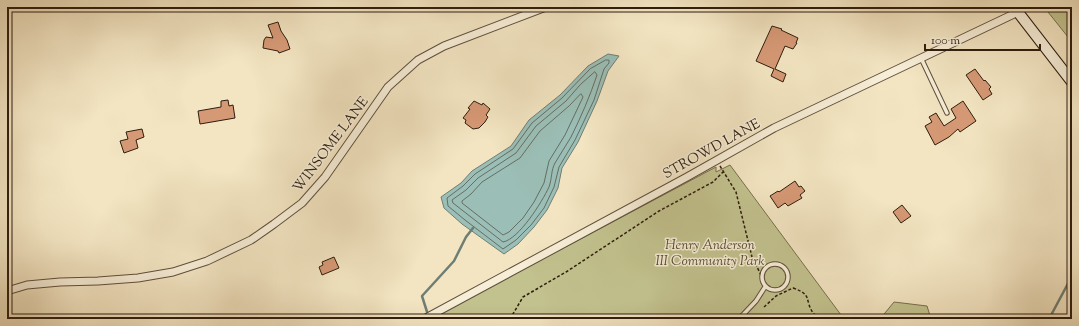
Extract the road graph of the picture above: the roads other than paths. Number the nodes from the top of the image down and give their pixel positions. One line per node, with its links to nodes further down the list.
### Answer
1 (546, 7): 7 (street, WINSOME LANE)
2 (1016, 10): 3 (street, STROWD LANE); 4 (street)
3 (921, 58): 5 (lane); 8 (street, STROWD LANE)
4 (1072, 82)
5 (947, 113)
6 (765, 287): 6 (lane); 9 (lane)
7 (7, 291)
8 (424, 319)
9 (740, 319)

